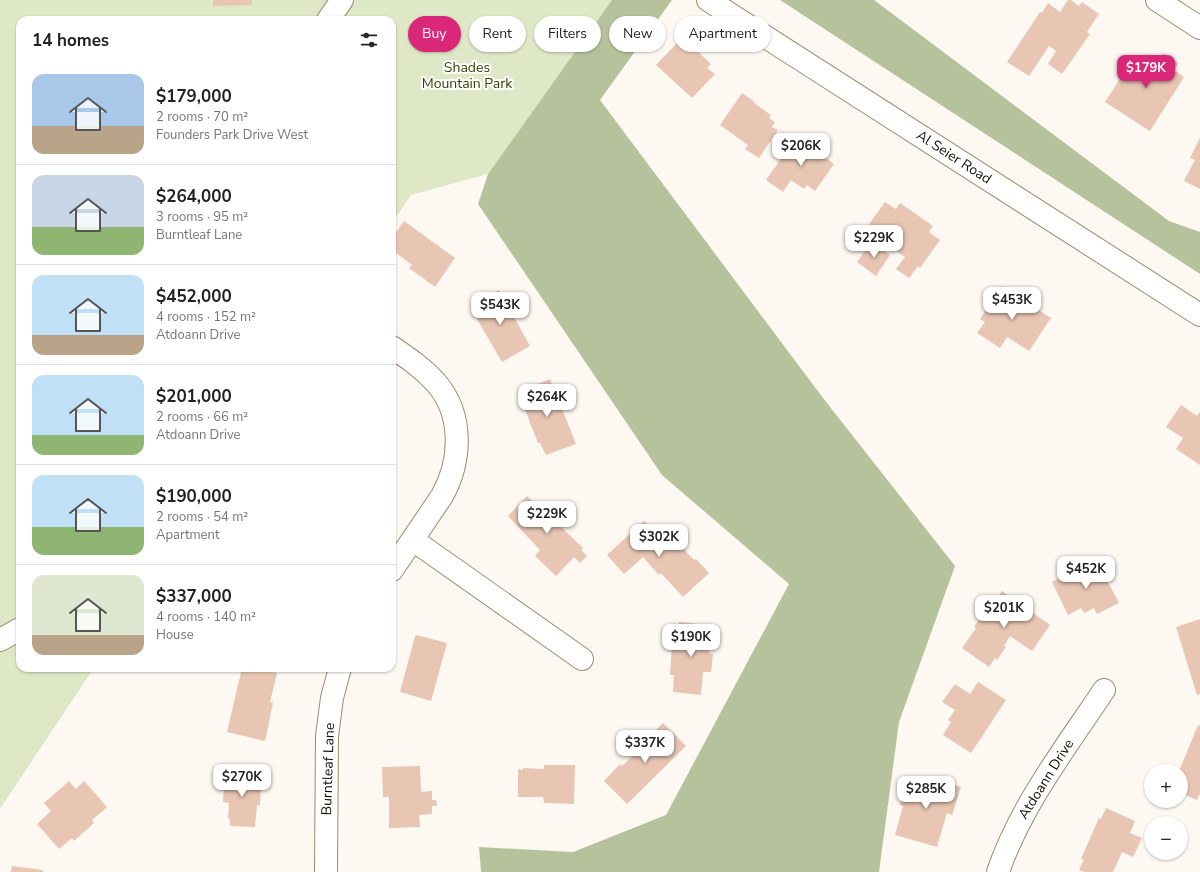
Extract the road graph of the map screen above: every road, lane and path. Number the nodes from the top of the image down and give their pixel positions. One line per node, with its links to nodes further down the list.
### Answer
1 (342, 0): 4 (street)
2 (708, 0): 6 (street, Al Seier Road)
3 (1157, 0): 5 (street)
4 (331, 16)
5 (1197, 18)
6 (1200, 315)
7 (396, 350): 8 (street)
8 (413, 540): 9 (street); 12 (street)
9 (396, 564)
10 (16, 632): 11 (street)
11 (0, 640)
12 (582, 659)
13 (339, 672): 15 (street, Burntleaf Lane)
14 (1104, 690): 16 (street, Atdoann Drive)
15 (326, 872)
16 (998, 872)

